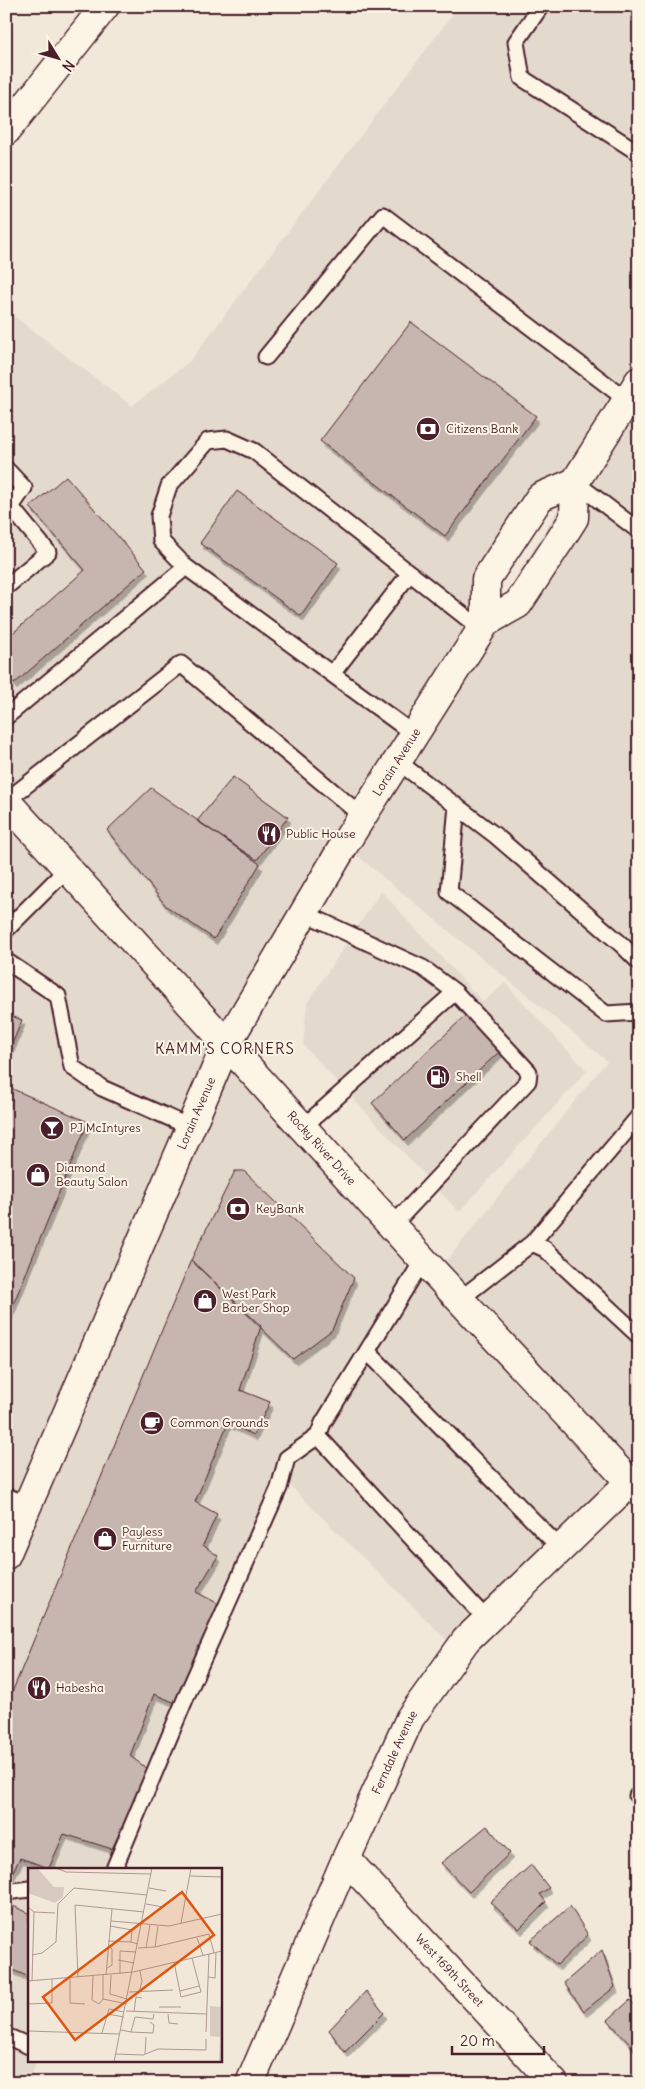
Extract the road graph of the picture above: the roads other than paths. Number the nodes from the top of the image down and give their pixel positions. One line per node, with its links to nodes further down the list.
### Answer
1 (105, 6): 3 (main road)
2 (541, 6): 4 (lane)
3 (6, 131)
4 (639, 153)
5 (266, 357): 6 (lane)
6 (633, 390): 8 (main road)
7 (6, 469): 9 (lane)
8 (575, 482): 10 (lane); 14 (main road, Lorain Avenue); 14 (main road)
9 (9, 509): 13 (lane)
10 (639, 531)
11 (186, 567): 12 (lane); 15 (lane); 16 (lane)
12 (410, 573): 14 (lane); 15 (lane)
13 (6, 587)
14 (484, 626): 17 (main road, Lorain Avenue)
15 (332, 674): 17 (lane)
16 (6, 717)
17 (415, 735): 18 (main road, Lorain Avenue)
18 (397, 761): 20 (lane); 21 (main road, Lorain Avenue)
19 (6, 801): 21 (lane); 22 (main road, Rocky River Drive)
20 (457, 806): 26 (lane); 28 (lane)
21 (362, 816): 23 (main road, Lorain Avenue)
22 (67, 869): 24 (lane); 29 (main road, Rocky River Drive)
23 (304, 913): 27 (lane); 29 (main road, Lorain Avenue)
24 (6, 930)
25 (6, 961): 31 (lane)
26 (639, 962)
27 (455, 992): 32 (lane); 33 (lane)
28 (639, 1012)
29 (226, 1045): 31 (main road, Lorain Avenue); 32 (main road, Rocky River Drive)
30 (639, 1116): 34 (lane)
31 (190, 1127): 41 (main road, Lorain Avenue)
32 (302, 1128): 33 (main road, Rocky River Drive)
33 (392, 1226): 35 (main road, Rocky River Drive)
34 (532, 1243): 36 (lane); 37 (lane)
35 (423, 1260): 36 (main road, Rocky River Drive); 38 (lane)
36 (460, 1300): 40 (main road, Rocky River Drive)
37 (639, 1336)
38 (367, 1351): 39 (lane); 42 (lane)
39 (318, 1436): 44 (lane); 46 (lane)
40 (636, 1483): 42 (main road, Ferndale Avenue)
41 (17, 1500): 43 (main road, Lorain Avenue)
42 (561, 1549): 44 (main road, Ferndale Avenue)
43 (6, 1555)
44 (487, 1620): 45 (main road, Ferndale Avenue)
45 (346, 1858): 51 (main road, Ferndale Avenue); 52 (main road, West 169th Street)
46 (114, 1868)
47 (28, 1889): 48 (lane)
48 (6, 1892)
49 (6, 2036): 50 (lane)
50 (28, 2046)
51 (250, 2083)
52 (554, 2083)

